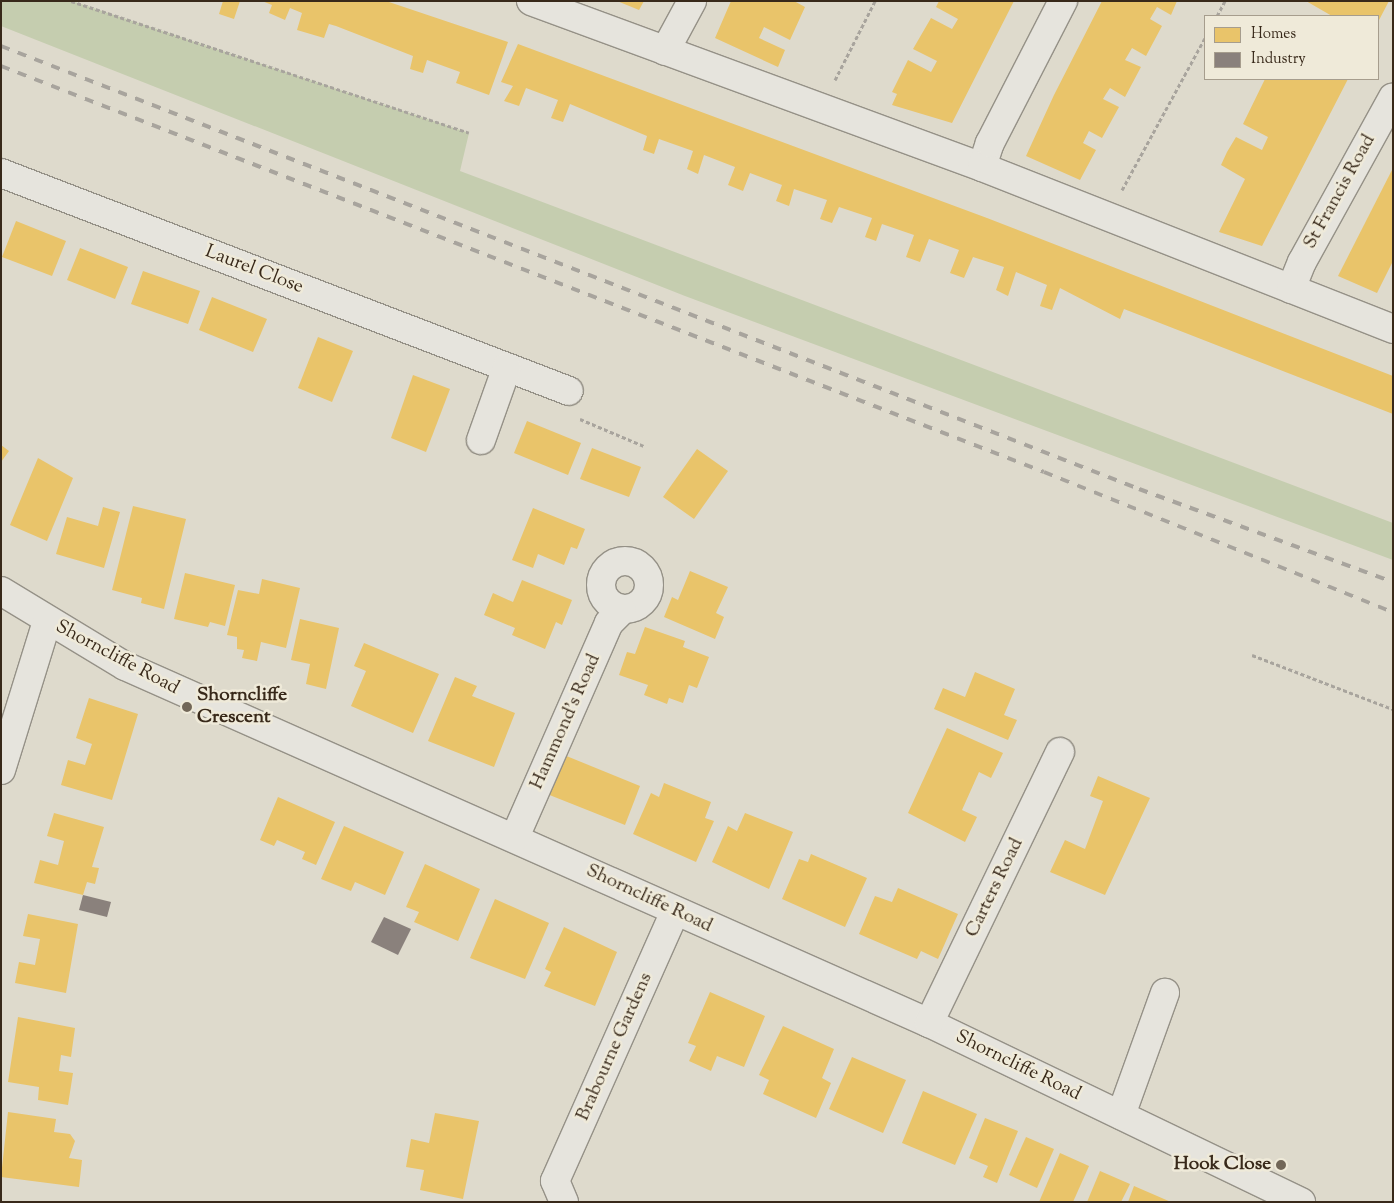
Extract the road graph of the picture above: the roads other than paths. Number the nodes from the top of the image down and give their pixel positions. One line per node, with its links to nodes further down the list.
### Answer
1 (531, 1): 4 (street)
2 (692, 1): 4 (street)
3 (1063, 1): 6 (street)
4 (665, 51): 6 (street)
5 (1393, 97): 8 (street, St Francis Road)
6 (982, 167): 8 (street)
7 (1, 173): 10 (street, Laurel Close)
8 (1291, 289): 9 (street)
9 (1393, 329)
10 (507, 367): 11 (street, Laurel Close); 12 (street)
11 (569, 392)
12 (481, 440)
13 (1, 591): 15 (street, Shorncliffe Road)
14 (622, 610): 18 (street, Hammond's Road)
15 (47, 621): 17 (street); 18 (street, Shorncliffe Road)
16 (1060, 752): 21 (street, Carters Road)
17 (1, 770)
18 (515, 837): 19 (street, Shorncliffe Road)
19 (675, 912): 21 (street, Shorncliffe Road); 23 (street, Brabourne Gardens)
20 (1165, 993): 22 (street)
21 (929, 1023): 22 (street, Shorncliffe Road)
22 (1121, 1115): 24 (street, Shorncliffe Road)
23 (559, 1191)
24 (1301, 1202)

